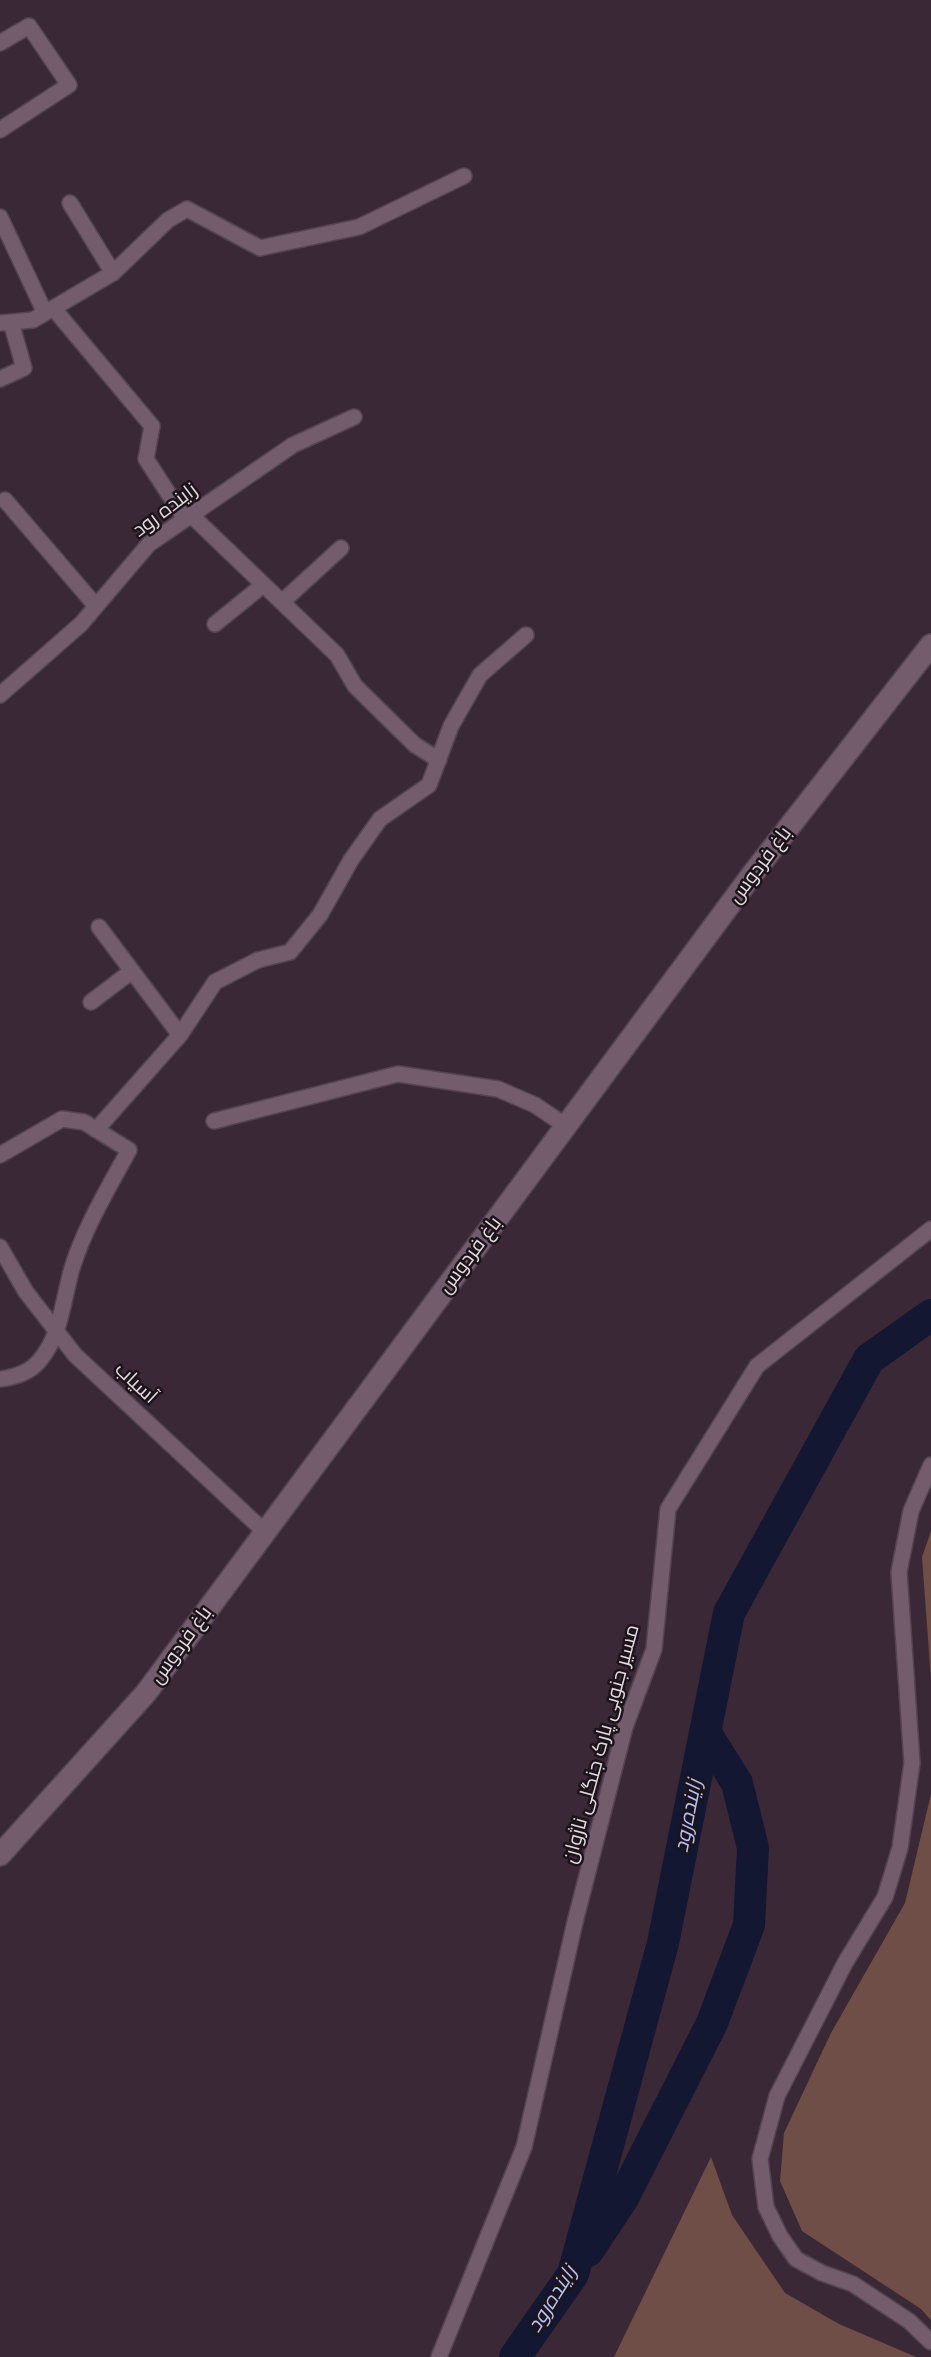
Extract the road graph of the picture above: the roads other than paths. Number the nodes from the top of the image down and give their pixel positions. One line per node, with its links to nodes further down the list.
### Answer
1 (0, 43): 2 (street)
2 (0, 130)
3 (464, 176): 6 (street)
4 (70, 203): 6 (street)
5 (0, 217): 7 (street)
6 (113, 273): 7 (street)
7 (49, 311): 8 (street); 12 (street)
8 (5, 322): 9 (street)
9 (0, 379)
10 (354, 417): 12 (street, زاینده رود)
11 (5, 500): 16 (street)
12 (188, 517): 14 (street); 16 (street, زاینده رود)
13 (340, 548): 15 (street)
14 (263, 585): 15 (street); 17 (street)
15 (282, 603): 21 (street)
16 (96, 606): 20 (street, زاینده رود)
17 (215, 624)
18 (526, 635): 21 (street)
19 (931, 645): 27 (street, باغ فردوس)
20 (0, 695)
21 (439, 760): 25 (street)
22 (99, 927): 23 (street)
23 (132, 971): 24 (street); 25 (street)
24 (91, 1002)
25 (180, 1035): 28 (street)
26 (214, 1121): 27 (street)
27 (566, 1126): 35 (street, باغ فردوس)
28 (96, 1130): 29 (street); 32 (street)
29 (0, 1155)
30 (931, 1229): 38 (street, مسیر جنوبی پارک جنگلی ناژوان)
31 (0, 1247): 32 (street, آسیاب)
32 (57, 1331): 33 (street); 35 (street, آسیاب)
33 (0, 1379)
34 (931, 1465): 37 (street)
35 (265, 1532): 36 (street, باغ فردوس)
36 (0, 1856)
37 (931, 2342)
38 (439, 2357)

